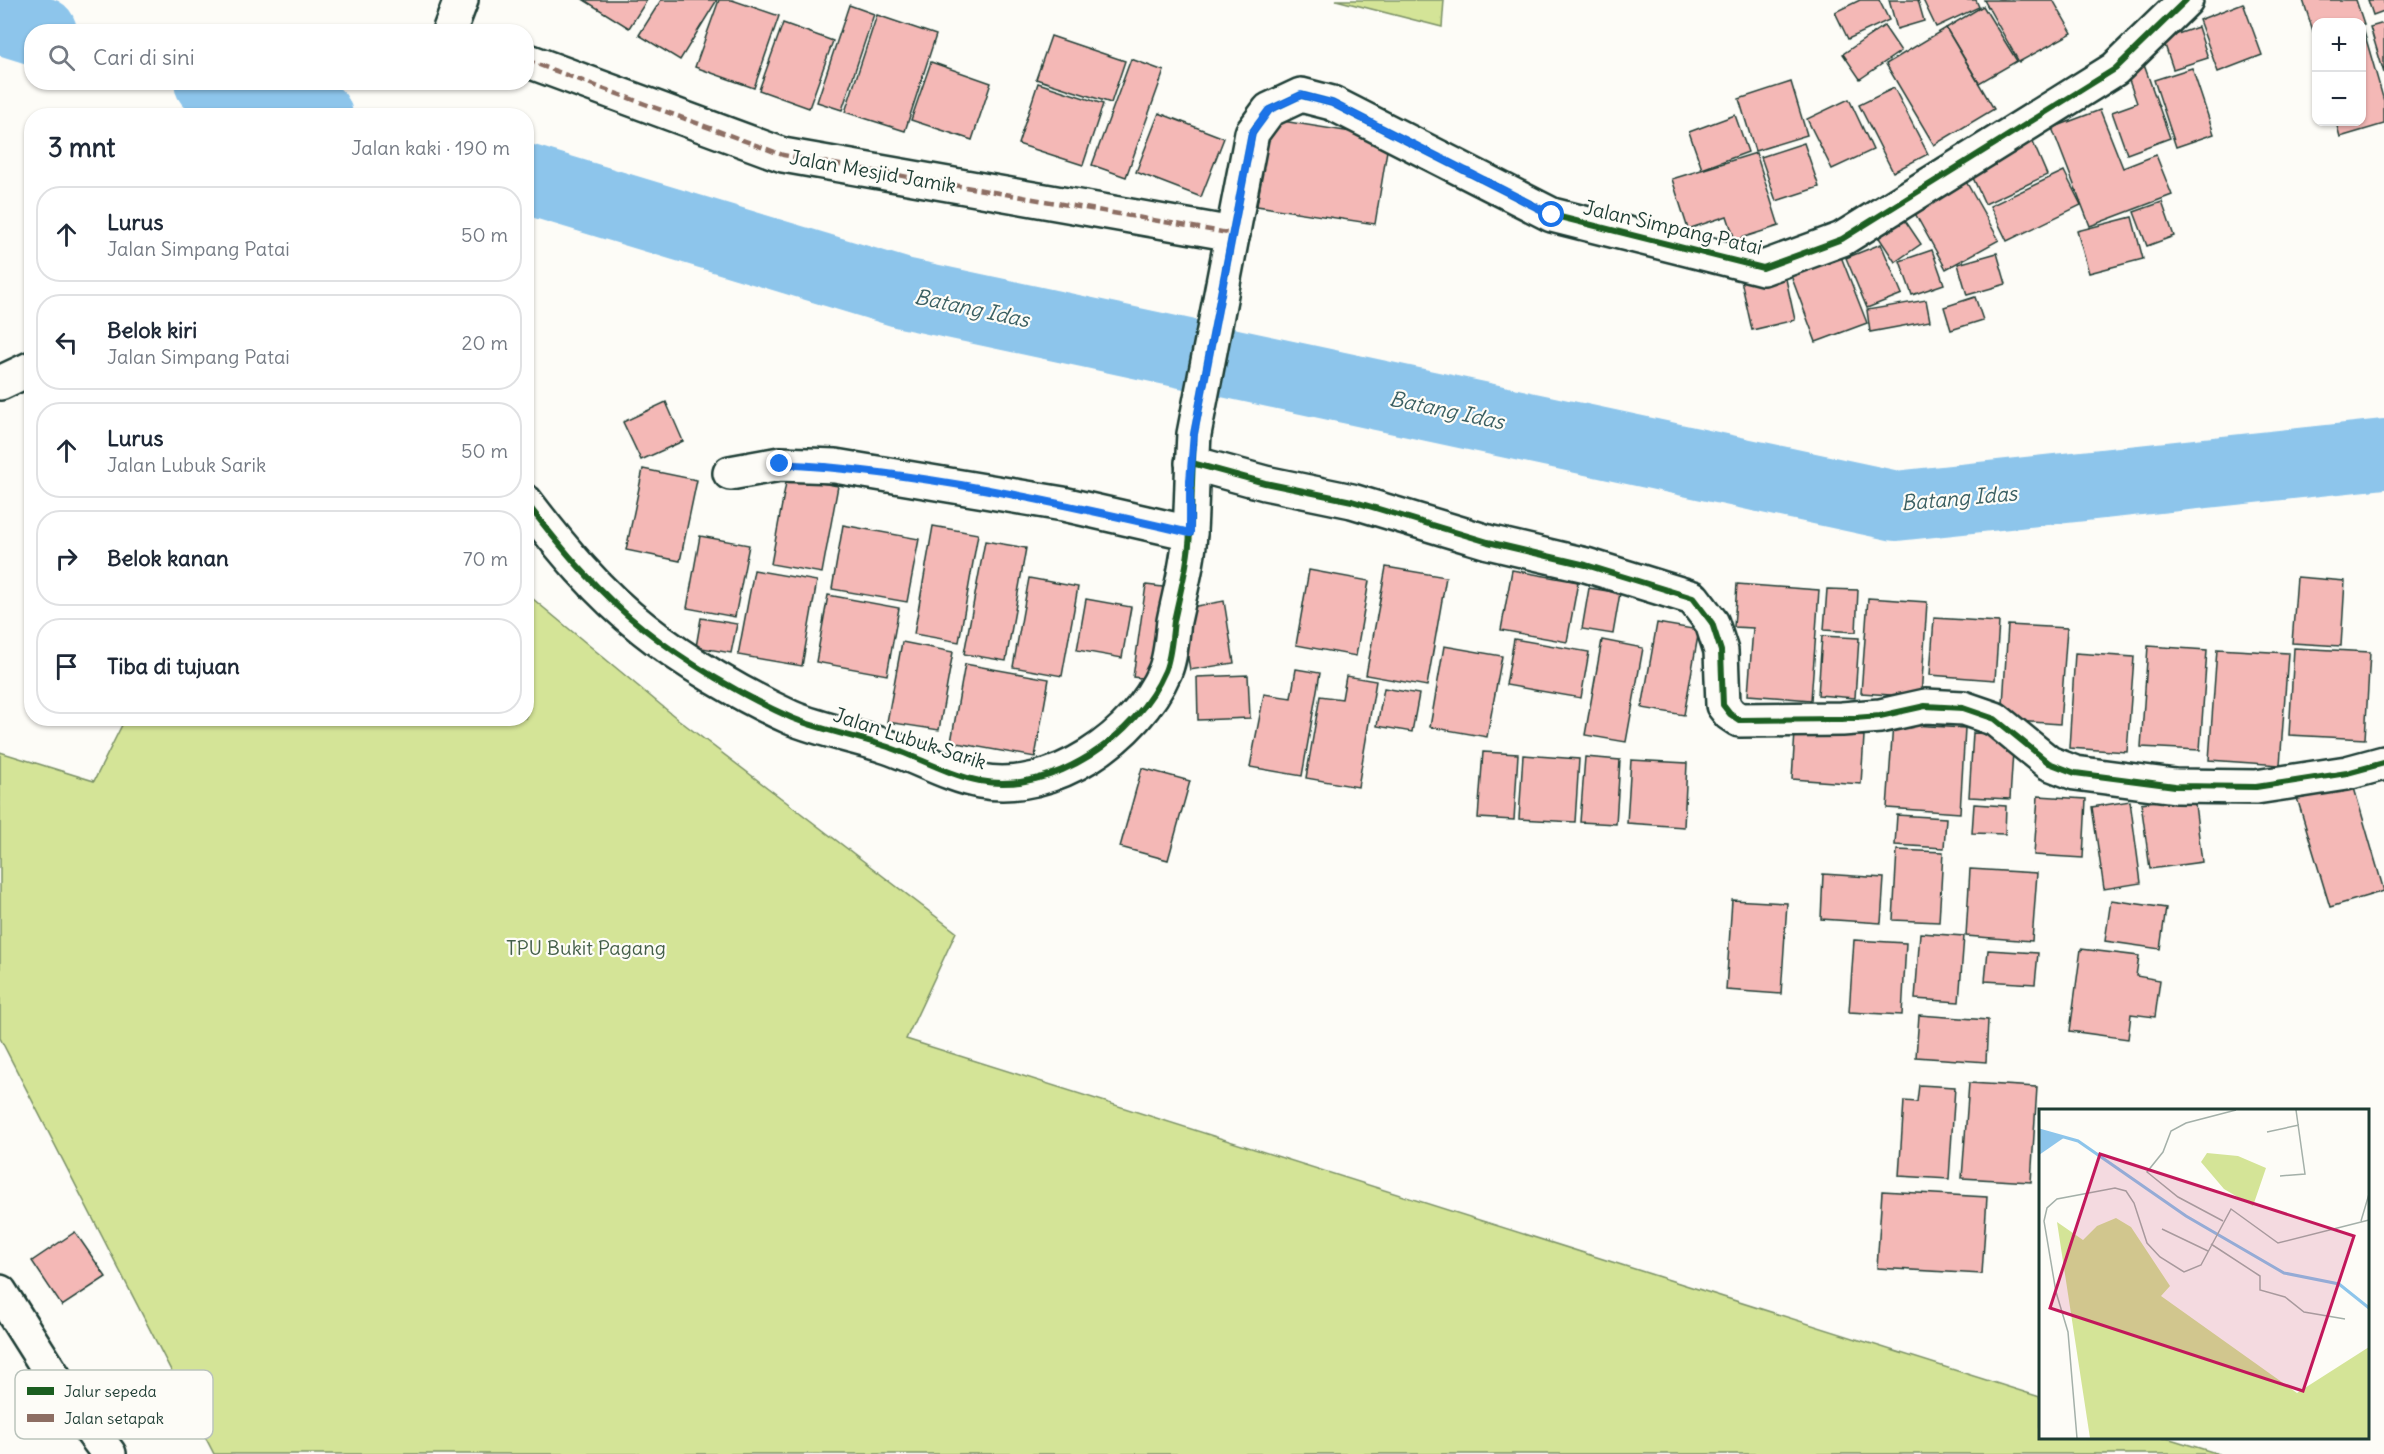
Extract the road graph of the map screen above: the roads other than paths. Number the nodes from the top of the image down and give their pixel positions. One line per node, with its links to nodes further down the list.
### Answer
1 (461, 0): 3 (street)
2 (2186, 0): 5 (street, Jalan Simpang Patai)
3 (452, 24)
4 (534, 63): 5 (street, Jalan Mesjid Jamik)
5 (1231, 243): 8 (street, Jalan Lubuk Sarik)
6 (24, 372): 7 (street)
7 (0, 383)
8 (1193, 448): 11 (street, Jalan Lubuk Sarik); 12 (street)
9 (730, 473): 11 (street)
10 (534, 512): 11 (street, Jalan Lubuk Sarik)
11 (1190, 533)
12 (2384, 762)
13 (0, 1292): 14 (street)
14 (49, 1370)
15 (98, 1439): 16 (street)
16 (109, 1454)

